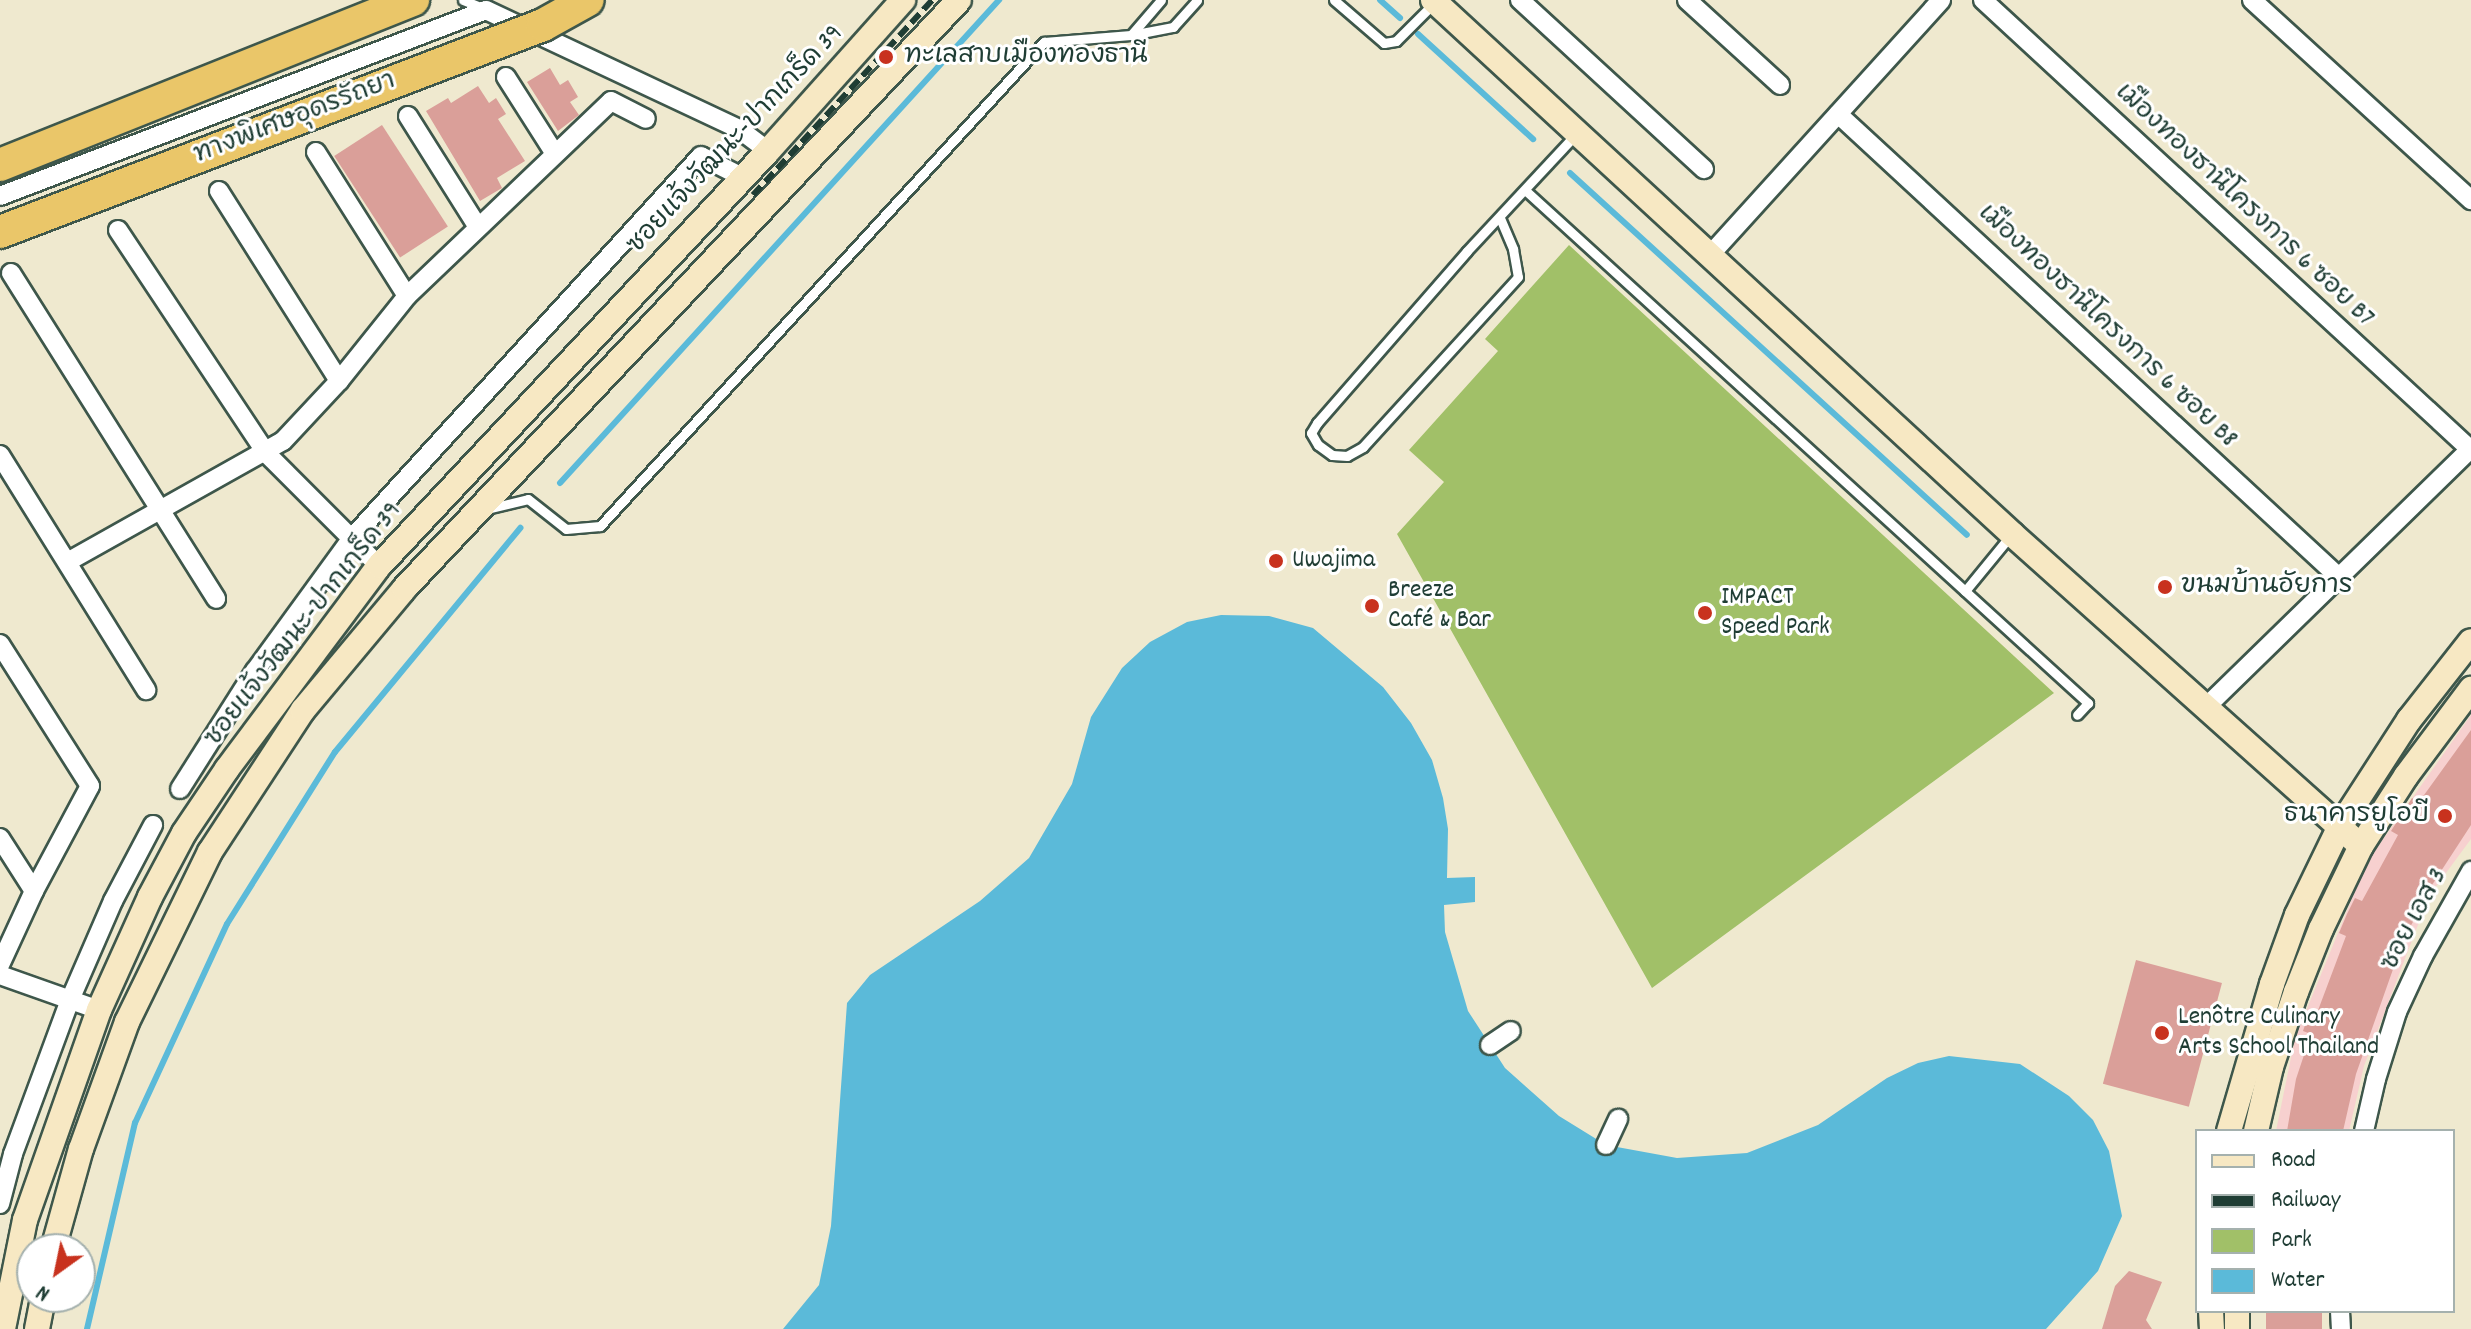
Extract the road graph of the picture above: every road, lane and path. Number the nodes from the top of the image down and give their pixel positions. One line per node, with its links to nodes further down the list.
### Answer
1 (413, 0): 26 (highway)
2 (463, 0): 15 (lane)
3 (588, 0): 36 (highway, ทางพิเศษอุดรรัถยา, bridge)
4 (903, 0): 23 (main road, ซอยแจ้งวัฒนะ-ปากเกร็ด 39)
5 (959, 0): 45 (main road, ซอยแจ้งวัฒนะ-ปากเกร็ด 39)
6 (1161, 0): 16 (lane)
7 (1197, 0): 16 (lane)
8 (1334, 0): 14 (lane)
9 (1520, 0): 27 (street)
10 (1687, 0): 18 (street)
11 (1941, 0): 19 (street)
12 (1983, 0): 41 (street, เมืองทองธานีโครงการ 6 ซอย B7)
13 (2252, 0): 32 (street)
14 (1434, 1): 22 (main road)
15 (486, 10): 23 (street); 31 (street)
16 (1131, 35): 45 (lane)
17 (506, 77): 25 (street)
18 (1780, 85)
19 (1838, 114): 37 (street); 50 (street, เมืองทองธานีโครงการ 6 ซอย B8)
20 (408, 116): 34 (street)
21 (646, 119): 25 (street)
22 (1577, 133): 29 (lane); 37 (main road)
23 (768, 151): 28 (main road, ซอยแจ้งวัฒนะ-ปากเกร็ด 39)
24 (316, 152): 39 (street)
25 (555, 154): 34 (street)
26 (0, 165)
27 (1704, 169)
28 (742, 177): 47 (street); 49 (main road, ซอยแจ้งวัฒนะ-ปากเกร็ด 39)
29 (1525, 190): 33 (lane); 51 (lane)
30 (219, 191): 40 (street)
31 (0, 196)
32 (2471, 200)
33 (1500, 218): 33 (lane)
34 (478, 227): 39 (street)
35 (118, 230): 42 (street)
36 (0, 232)
37 (1710, 255): 46 (main road)
38 (11, 273): 44 (street)
39 (407, 296): 40 (street)
40 (339, 381): 42 (street)
41 (2470, 449): 50 (street)
42 (266, 453): 44 (street); 47 (street)
43 (0, 455): 48 (street)
44 (158, 509): 48 (street); 52 (street)
45 (477, 512): 78 (main road, ซอยแจ้งวัฒนะ-ปากเกร็ด 39)
46 (2012, 534): 51 (lane); 57 (main road)
47 (352, 538): 49 (street); 59 (street)
48 (69, 561): 56 (street)
49 (379, 566): 69 (main road, ซอยแจ้งวัฒนะ-ปากเกร็ด 39)
50 (2340, 578): 57 (street)
51 (1965, 591): 58 (lane)
52 (216, 599)
53 (2471, 641): 61 (main road)
54 (0, 644): 65 (street)
55 (2471, 689): 63 (main road)
56 (146, 690)
57 (2206, 707): 61 (main road)
58 (2077, 715)
59 (180, 789)
60 (153, 825): 68 (street)
61 (2339, 828): 63 (main road); 73 (main road)
62 (0, 838): 65 (street)
63 (2361, 846): 74 (main road)
64 (2471, 871): 75 (street, ซอย เอส 3)
65 (34, 891): 66 (street)
66 (0, 965)
67 (0, 975): 68 (street)
68 (70, 1000): 69 (street); 77 (street)
69 (99, 1010): 79 (main road, ซอยแจ้งวัฒนะ-ปากเกร็ด 39)
70 (1511, 1031): 71 (street)
71 (1490, 1045)
72 (1618, 1119): 76 (street)
73 (2230, 1129)
74 (2257, 1129)
75 (2364, 1129)
76 (1606, 1145)
77 (0, 1204)
78 (57, 1233)
79 (3, 1329)

